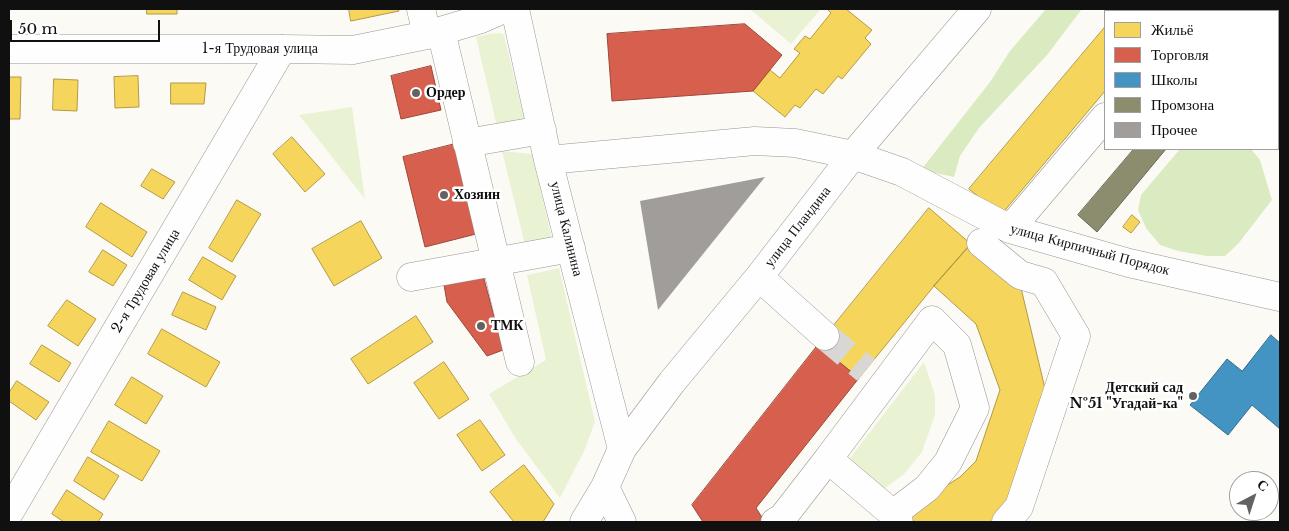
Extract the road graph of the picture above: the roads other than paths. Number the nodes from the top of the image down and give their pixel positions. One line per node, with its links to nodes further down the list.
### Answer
1 (422, 9): 5 (street)
2 (504, 9): 5 (street, 1-я Трудовая улица)
3 (515, 9): 9 (street, улица Калинина)
4 (977, 9): 11 (street, улица Пландина)
5 (434, 33): 7 (street, 1-я Трудовая улица); 10 (street)
6 (9, 49): 7 (street, 1-я Трудовая улица)
7 (282, 49): 25 (street, 2-я Трудовая улица)
8 (1104, 119): 13 (street)
9 (542, 130): 10 (street); 12 (street, улица Калинина)
10 (467, 143): 16 (street)
11 (853, 155): 12 (street, улица Кирпичный Порядок); 13 (street, улица Кирпичный Порядок); 18 (street, улица Пландина)
12 (548, 160): 15 (street, улица Калинина)
13 (1010, 229): 19 (street, улица Кирпичный Порядок)
14 (981, 242): 30 (street)
15 (571, 248): 16 (street); 22 (street, улица Калинина)
16 (496, 261): 17 (street); 21 (street)
17 (411, 277)
18 (759, 278): 20 (street); 22 (street, улица Пландина)
19 (1280, 297)
20 (825, 336)
21 (520, 362)
22 (622, 449): 24 (street, улица Пландина)
23 (828, 458): 26 (street); 26 (street); 29 (street)
24 (605, 487): 27 (street, улица Пландина); 28 (street)
25 (9, 513)
26 (896, 518)
27 (584, 522)
28 (622, 522)
29 (775, 522)
30 (1006, 522)

